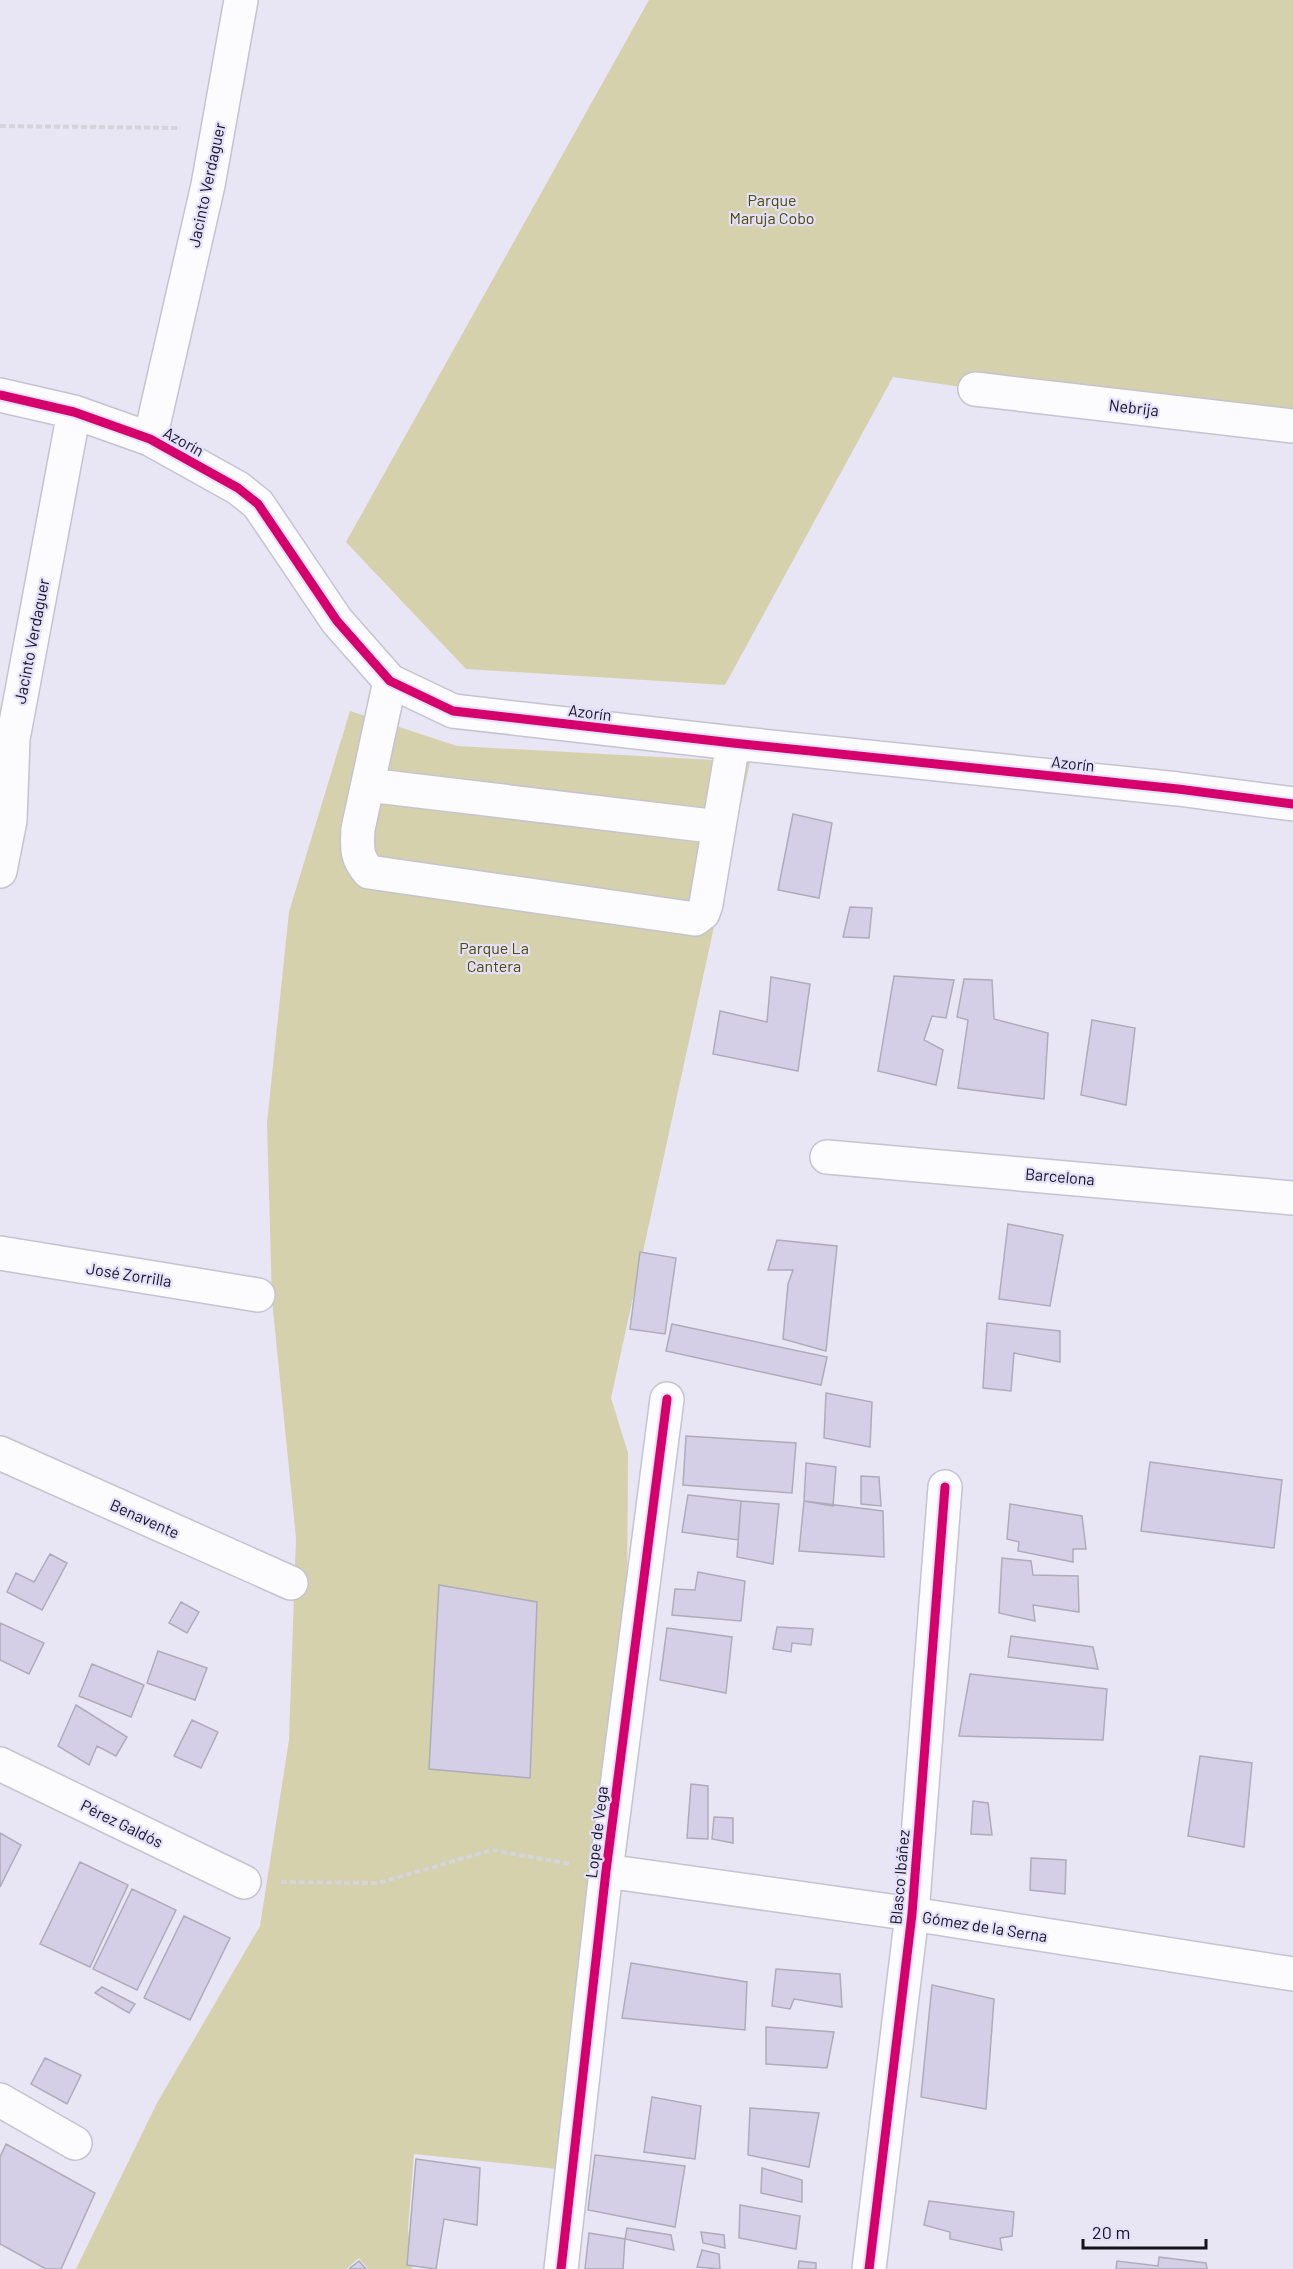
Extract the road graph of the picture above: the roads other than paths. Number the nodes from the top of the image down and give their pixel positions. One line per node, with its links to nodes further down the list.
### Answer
1 (241, 0): 6 (street, Jacinto Verdaguer)
2 (975, 388): 5 (street, Nebrija)
3 (0, 395): 4 (street, Azorín)
4 (74, 412): 6 (street, Azorín); 11 (street, Jacinto Verdaguer)
5 (1293, 426)
6 (150, 439): 7 (street, Azorín)
7 (390, 681): 8 (street, Azorín); 9 (street)
8 (733, 743): 10 (street, Azorín); 12 (street)
9 (368, 785): 12 (street); 12 (street)
10 (1293, 804)
11 (5, 819): 13 (street, Jacinto Verdaguer)
12 (718, 827)
13 (0, 871)
14 (826, 1156): 15 (street, Barcelona)
15 (1293, 1198)
16 (0, 1253): 17 (street, José Zorrilla)
17 (258, 1295)
18 (667, 1399): 23 (street, Lope de Vega)
19 (0, 1453): 21 (street, Benavente)
20 (945, 1487): 25 (street, Blasco Ibáñez)
21 (291, 1583)
22 (0, 1764): 24 (street, Pérez Galdós)
23 (606, 1871): 25 (street, Gómez de la Serna); 29 (street, Lope de Vega)
24 (244, 1882)
25 (912, 1914): 26 (street, Gómez de la Serna); 30 (street, Blasco Ibáñez)
26 (1293, 1974)
27 (0, 2100): 28 (street)
28 (75, 2143)
29 (561, 2269)
30 (869, 2269)

